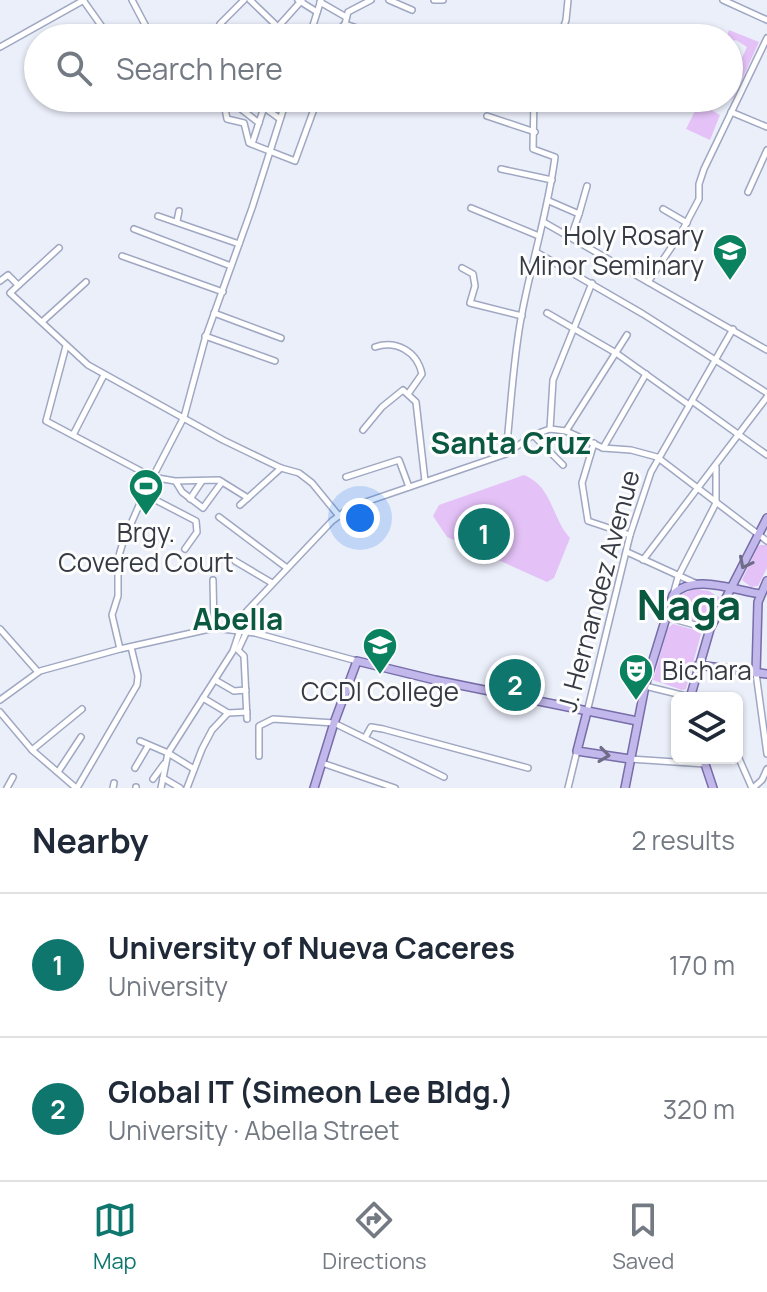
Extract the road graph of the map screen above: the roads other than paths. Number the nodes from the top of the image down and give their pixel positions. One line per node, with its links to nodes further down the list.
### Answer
1 (84, 0): 19 (street); 20 (street)
2 (132, 0): 21 (street)
3 (244, 0): 22 (street)
4 (250, 0): 23 (street)
5 (348, 0): 14 (street)
6 (371, 0): 14 (street)
7 (389, 0): 15 (street)
8 (434, 0): 9 (street)
9 (443, 0)
10 (568, 0): 28 (street)
11 (726, 0): 18 (street)
12 (300, 1): 16 (street); 24 (street)
13 (321, 1): 16 (street); 17 (street)
14 (358, 7): 17 (street)
15 (412, 10)
16 (317, 12): 25 (street)
17 (345, 20): 26 (street); 27 (street)
18 (767, 20)
19 (41, 24)
20 (100, 24)
21 (145, 24)
22 (220, 24)
23 (275, 24)
24 (282, 24)
25 (313, 24)
26 (342, 24)
27 (354, 24)
28 (565, 24)
29 (24, 34): 31 (street)
30 (767, 38): 32 (street)
31 (0, 47)
32 (743, 87)
33 (226, 112): 46 (street)
34 (244, 112): 43 (street)
35 (263, 112): 43 (street)
36 (269, 112): 42 (street)
37 (282, 112): 42 (street)
38 (313, 112): 47 (street)
39 (534, 112): 45 (street)
40 (731, 112): 44 (street); 61 (street)
41 (487, 116): 45 (street)
42 (280, 119): 47 (street)
43 (259, 123): 46 (street)
44 (767, 127)
45 (535, 132): 50 (street)
46 (252, 144): 47 (street)
47 (270, 149): 65 (street)
48 (767, 150): 52 (street)
49 (501, 169): 50 (street)
50 (552, 180): 53 (street)
51 (587, 186): 57 (street)
52 (748, 192)
53 (549, 201): 57 (street); 60 (street)
54 (471, 208): 63 (street)
55 (663, 209): 61 (street)
56 (179, 211): 59 (street)
57 (579, 214): 64 (street)
58 (158, 216): 59 (street)
59 (177, 221): 65 (street)
60 (545, 223): 63 (street); 64 (street)
61 (687, 223): 73 (street)
62 (134, 229): 69 (street)
63 (539, 236): 67 (street)
64 (571, 237): 73 (street)
65 (239, 244): 69 (street)
66 (59, 248): 75 (street)
67 (535, 252): 74 (street); 79 (street)
68 (122, 256): 76 (street)
69 (231, 266): 76 (street)
70 (462, 268): 79 (street)
71 (0, 281): 75 (street)
72 (86, 282): 80 (street)
73 (648, 282): 82 (street)
74 (592, 283): 81 (street); 90 (street)
75 (18, 285): 80 (street)
76 (223, 292): 77 (street)
77 (214, 313): 84 (street); 85 (street)
78 (547, 313): 81 (street)
79 (522, 316): 106 (street)
80 (43, 321): 86 (street)
81 (572, 327): 89 (street); 98 (street)
82 (733, 329): 88 (street); 90 (street, J. Hernandez Avenue)
83 (627, 335): 89 (street)
84 (205, 336): 91 (street); 97 (street)
85 (281, 338)
86 (66, 346): 93 (street); 101 (street)
87 (375, 347): 94 (street)
88 (767, 350)
89 (616, 353): 92 (street); 100 (street)
90 (716, 359): 95 (street); 96 (street, J. Hernandez Avenue)
91 (275, 361)
92 (646, 374): 96 (street); 105 (street)
93 (104, 375): 97 (street); 101 (street)
94 (408, 394): 99 (street); 116 (street)
95 (767, 395): 103 (street)
96 (691, 403): 103 (street); 108 (street, J. Hernandez Avenue)
97 (184, 417): 111 (street); 112 (street)
98 (550, 429): 100 (street); 102 (street)
99 (363, 430)
100 (566, 431): 104 (street)
101 (72, 435): 112 (street)
102 (533, 435): 106 (street); 109 (street)
103 (739, 435): 107 (street); 110 (street)
104 (594, 443): 105 (street); 128 (street)
105 (603, 448): 108 (street)
106 (506, 454): 116 (street)
107 (767, 455)
108 (657, 457): 119 (street); 128 (street, J. Hernandez Avenue)
109 (563, 465)
110 (716, 466): 119 (street); 123 (street)
111 (281, 468): 121 (street); 125 (street)
112 (152, 477): 114 (street); 120 (street)
113 (346, 477): 118 (street)
114 (175, 481): 115 (street); 122 (street)
115 (202, 481): 117 (street); 122 (street)
116 (425, 481): 118 (street)
117 (222, 482): 121 (street); 122 (street)
118 (409, 487): 125 (street)
119 (696, 487): 123 (street); 133 (street)
120 (144, 494): 131 (street); 151 (street)
121 (248, 498): 124 (street)
122 (190, 499)
123 (716, 503): 129 (street); 136 (street)
124 (240, 505)
125 (339, 516): 135 (street)
126 (219, 517): 135 (street)
127 (767, 518): 129 (main road)
128 (630, 535): 132 (street, J. Hernandez Avenue)
129 (758, 536): 130 (street); 141 (main road, one-way to 141)
130 (767, 541)
131 (185, 549)
132 (627, 552): 133 (street); 166 (street, J. Hernandez Avenue)
133 (643, 560): 136 (street)
134 (235, 561): 139 (street)
135 (287, 568): 139 (street)
136 (678, 577): 140 (street); 142 (street)
137 (213, 580): 145 (street)
138 (767, 581): 143 (main road)
139 (272, 583): 148 (street)
140 (699, 584): 141 (main road); 142 (main road)
141 (731, 589): 143 (main road); 147 (main road)
142 (673, 595): 144 (main road)
143 (763, 596): 155 (main road)
144 (666, 617): 147 (street); 158 (main road)
145 (214, 628): 148 (street); 150 (street)
146 (0, 629): 154 (street)
147 (710, 629): 153 (main road)
148 (244, 630): 149 (street); 152 (street)
149 (240, 638): 157 (street); 159 (street)
150 (131, 647): 151 (street); 195 (street)
151 (120, 649): 154 (street)
152 (357, 661): 166 (main road); 169 (main road)
153 (698, 665): 155 (main road); 160 (main road)
154 (38, 672): 163 (street)
155 (756, 673): 156 (main road); 177 (street)
156 (767, 674)
157 (215, 680): 159 (street); 162 (street)
158 (645, 686): 161 (street); 168 (main road)
159 (246, 690): 167 (street)
160 (692, 692)
161 (671, 693)
162 (203, 698): 167 (street); 176 (street)
163 (0, 700)
164 (82, 709): 174 (street)
165 (0, 712): 174 (street)
166 (587, 712): 168 (main road); 175 (main road, J. Hernandez Avenue)
167 (228, 713): 187 (street)
168 (637, 721): 179 (main road)
169 (334, 723): 171 (street); 178 (street); 182 (main road)
170 (81, 737): 189 (street)
171 (365, 738): 186 (street); 191 (street)
172 (140, 741): 173 (street)
173 (148, 746): 176 (street); 185 (street)
174 (32, 750): 189 (street)
175 (577, 751): 179 (main road, one-way to 179); 201 (street, J. Hernandez Avenue)
176 (168, 753): 181 (street); 187 (street)
177 (767, 754)
178 (259, 756)
179 (630, 759): 180 (street); 202 (main road)
180 (671, 760)
181 (166, 761): 192 (street); 193 (street)
182 (322, 763): 199 (main road); 200 (street)
183 (705, 764): 203 (main road)
184 (741, 764): 204 (street)
185 (135, 768)
186 (528, 768)
187 (194, 769): 198 (street)
188 (767, 769): 204 (street)
189 (58, 772): 195 (street)
190 (13, 777): 194 (street)
191 (444, 777)
192 (163, 778): 196 (street); 197 (street)
193 (153, 779)
194 (7, 788)
195 (77, 788)
196 (161, 788)
197 (180, 788)
198 (187, 788)
199 (314, 788)
200 (395, 788)
201 (568, 788)
202 (625, 788)
203 (713, 788)
204 (752, 788)

